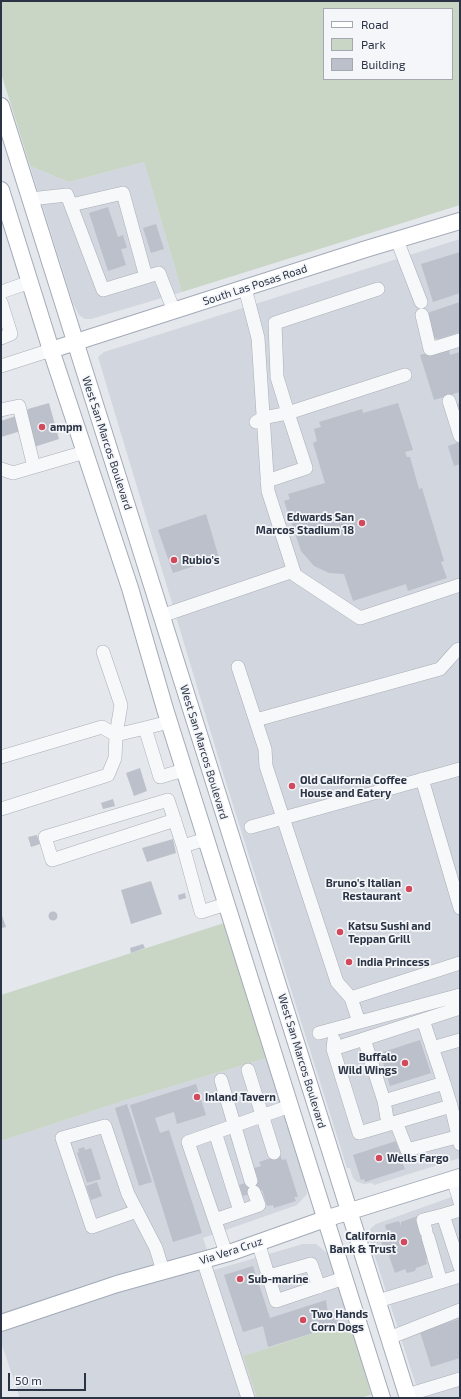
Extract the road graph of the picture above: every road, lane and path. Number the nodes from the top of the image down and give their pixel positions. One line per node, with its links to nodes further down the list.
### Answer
1 (1, 106): 3 (main road, West San Marcos Boulevard)
2 (1, 190): 5 (main road)
3 (30, 198): 4 (street); 20 (main road, West San Marcos Boulevard)
4 (71, 205): 9 (street); 9 (street)
5 (4, 207): 7 (main road)
6 (460, 221): 8 (main road, South Las Posas Road)
7 (6, 225): 10 (main road)
8 (397, 240): 11 (main road, South Las Posas Road); 15 (street)
9 (146, 277): 16 (street)
10 (30, 282): 13 (street); 21 (main road)
11 (245, 288): 16 (main road, South Las Posas Road); 27 (street)
12 (378, 289): 26 (street)
13 (1, 292)
14 (1, 302): 18 (street)
15 (421, 302)
16 (174, 311): 20 (main road, South Las Posas Road)
17 (422, 315): 19 (street)
18 (1, 338)
19 (460, 340)
20 (75, 343): 21 (main road, South Las Posas Road); 36 (main road, West San Marcos Boulevard)
21 (51, 350): 22 (street); 29 (main road)
22 (1, 366)
23 (405, 375): 26 (street)
24 (450, 401): 28 (street)
25 (1, 410): 30 (street)
26 (288, 413): 27 (street); 32 (street)
27 (260, 420): 32 (street)
28 (460, 436)
29 (85, 452): 30 (street); 33 (main road)
30 (34, 467): 31 (street)
31 (1, 469)
32 (267, 481): 34 (street)
33 (105, 513): 36 (main road); 41 (main road)
34 (293, 571): 35 (street); 36 (street)
35 (460, 585)
36 (162, 616): 52 (main road, West San Marcos Boulevard)
37 (460, 649): 40 (street)
38 (103, 652): 43 (street)
39 (238, 666): 40 (street)
40 (256, 720): 49 (street)
41 (169, 722): 42 (street); 46 (main road)
42 (145, 728): 43 (street); 46 (street)
43 (116, 735): 44 (street); 48 (street)
44 (1, 757)
45 (460, 769): 47 (street)
46 (184, 770): 53 (main road)
47 (422, 779): 49 (street); 56 (street)
48 (1, 810)
49 (283, 818): 51 (street); 59 (street)
50 (175, 820): 50 (street); 54 (street)
51 (251, 827)
52 (230, 833): 53 (main road); 84 (main road, West San Marcos Boulevard)
53 (206, 839): 54 (street); 55 (main road)
54 (183, 846): 55 (street)
55 (226, 904): 71 (main road)
56 (460, 908)
57 (460, 964): 59 (street)
58 (460, 995): 62 (street)
59 (351, 998): 62 (street)
60 (460, 1008): 61 (street)
61 (423, 1020): 64 (street); 66 (street)
62 (359, 1022): 63 (street)
63 (319, 1033)
64 (364, 1039): 70 (street); 74 (street)
65 (460, 1040): 66 (street)
66 (432, 1048): 69 (street)
67 (248, 1070): 73 (street)
68 (220, 1080): 75 (street)
69 (444, 1083): 70 (street); 72 (street)
70 (384, 1101): 74 (street)
71 (290, 1106): 73 (street); 86 (main road)
72 (451, 1106): 74 (street); 77 (street)
73 (262, 1116): 75 (street); 78 (street)
74 (392, 1123): 77 (street)
75 (233, 1126): 76 (street); 83 (street)
76 (215, 1132): 83 (street); 87 (street)
77 (459, 1139)
78 (274, 1153)
79 (457, 1178): 80 (street); 84 (main road, Via Vera Cruz)
80 (460, 1202)
81 (460, 1210): 85 (street)
82 (137, 1211): 82 (street); 92 (street)
83 (240, 1211): 87 (street)
84 (349, 1211): 86 (main road, Via Vera Cruz); 98 (main road, West San Marcos Boulevard)
85 (443, 1215): 91 (street); 96 (street)
86 (325, 1219): 88 (main road, Via Vera Cruz); 95 (main road)
87 (215, 1220): 89 (street)
88 (258, 1242): 89 (main road, Via Vera Cruz); 93 (street)
89 (226, 1253): 90 (main road, Via Vera Cruz)
90 (203, 1260): 92 (main road, Via Vera Cruz); 104 (street)
91 (460, 1267)
92 (163, 1271): 100 (main road, Via Vera Cruz)
93 (269, 1276): 97 (street); 97 (street)
94 (460, 1276): 96 (street)
95 (344, 1278): 97 (street); 105 (main road)
96 (441, 1282): 98 (street)
97 (318, 1287)
98 (378, 1301): 101 (main road, West San Marcos Boulevard)
99 (460, 1310): 101 (street)
100 (1, 1323)
101 (389, 1338): 103 (main road, West San Marcos Boulevard)
102 (460, 1379): 103 (street)
103 (408, 1396)
104 (248, 1398)
105 (382, 1398)

